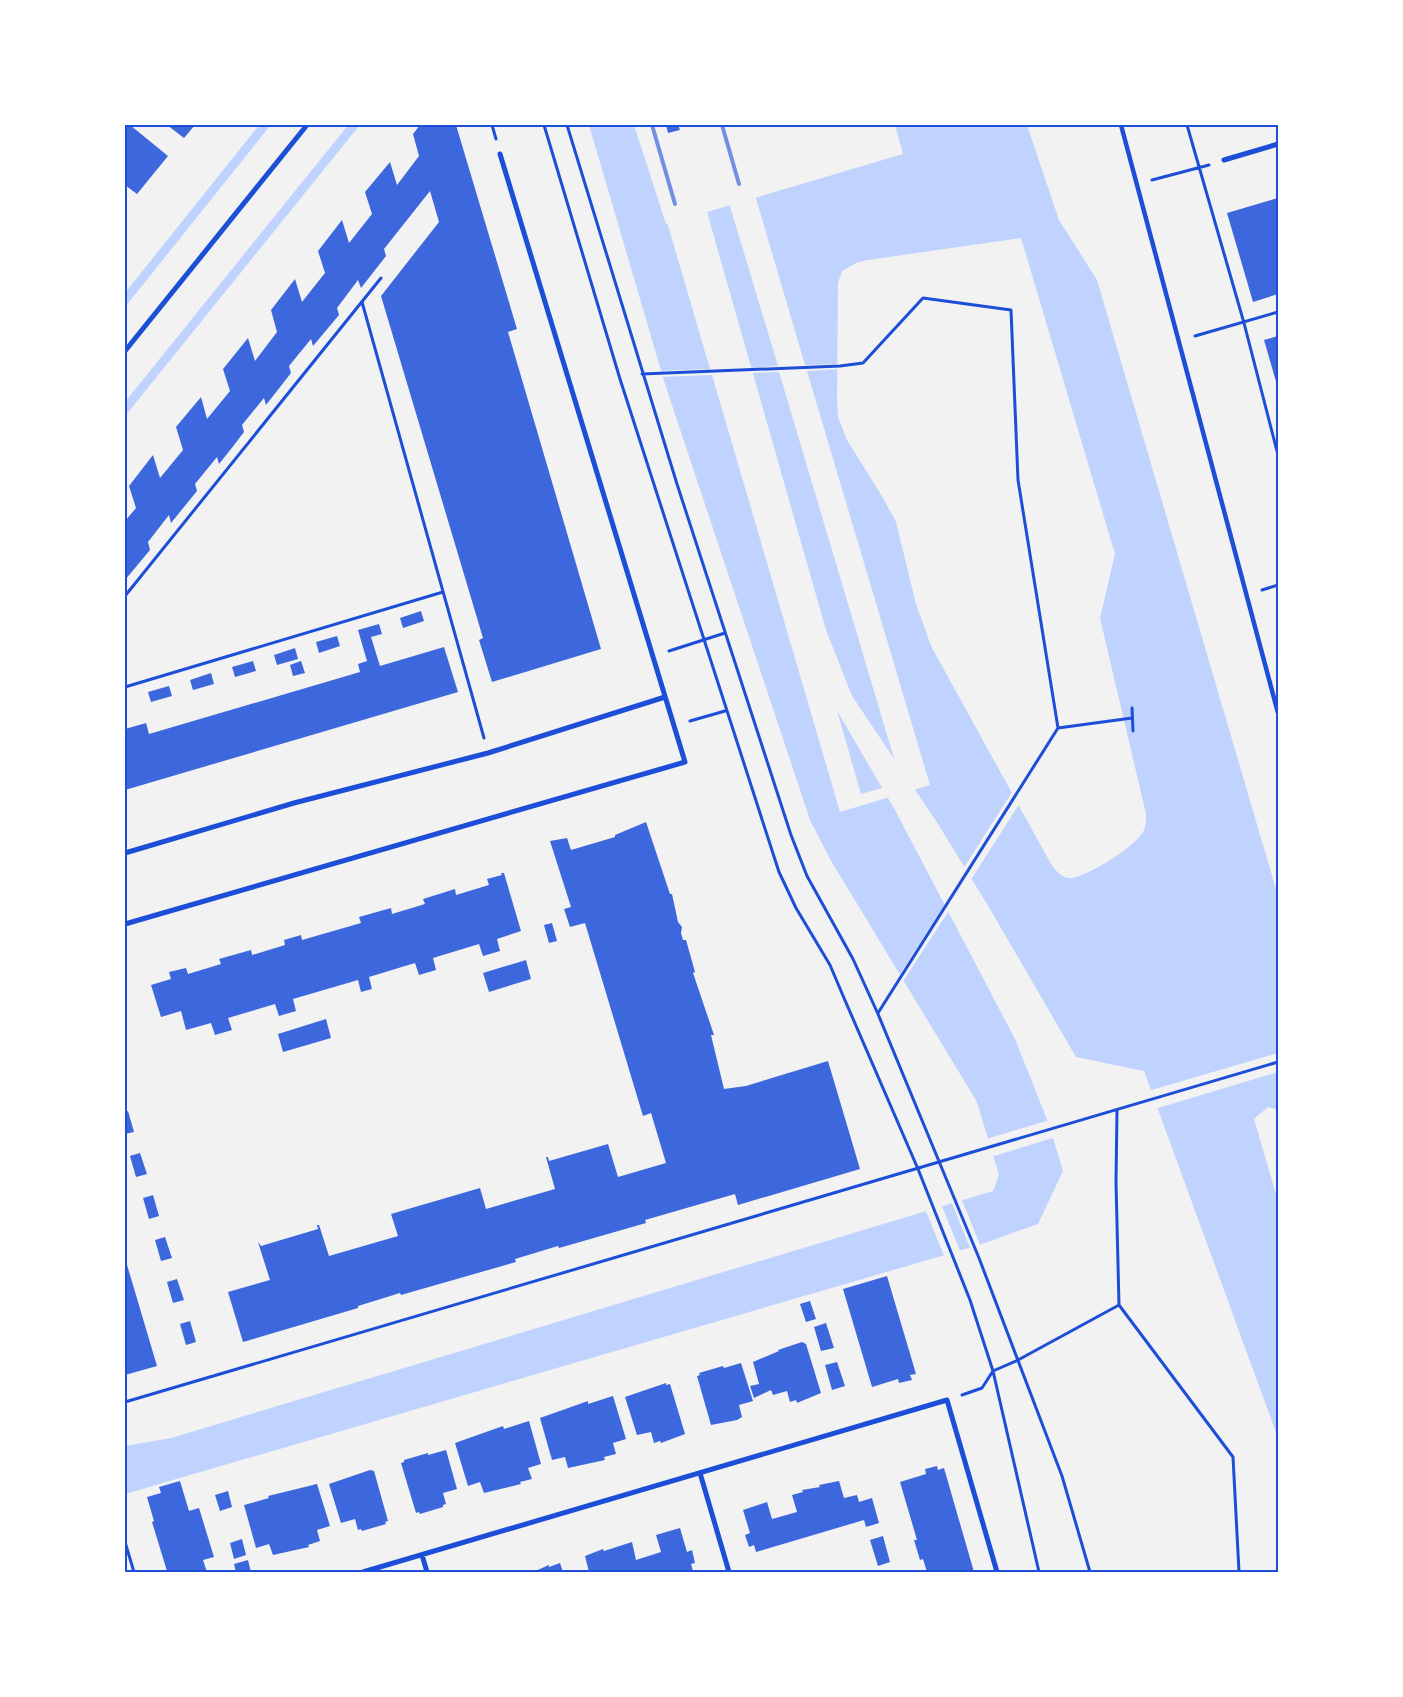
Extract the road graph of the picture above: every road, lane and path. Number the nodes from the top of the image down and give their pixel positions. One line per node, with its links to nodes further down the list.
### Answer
1 (307, 125): 16 (street)
2 (544, 125): 22 (path)
3 (567, 125): 17 (path)
4 (1121, 125): 10 (street)
5 (1187, 125): 9 (path)
6 (1278, 144): 8 (street)
7 (500, 154): 23 (street)
8 (1224, 160): 9 (path)
9 (1200, 168): 10 (path); 14 (path)
10 (1136, 184): 15 (street)
11 (381, 278): 12 (path)
12 (362, 302): 19 (path); 20 (path)
13 (1278, 312): 14 (path)
14 (1244, 323): 15 (path); 18 (path)
15 (1177, 340): 28 (street)
16 (125, 351)
17 (642, 374): 21 (path); 31 (path)
18 (1278, 454)
19 (443, 592): 24 (path); 33 (path)
20 (125, 596)
21 (725, 633): 22 (path); 36 (path)
22 (703, 640): 23 (path); 27 (path)
23 (653, 656): 25 (street)
24 (125, 687)
25 (665, 697): 30 (street); 33 (street)
26 (1132, 708): 29 (path)
27 (726, 711): 30 (path); 40 (path)
28 (1278, 713)
29 (1132, 718): 31 (path); 32 (path)
30 (674, 726): 35 (street)
31 (1058, 728): 36 (path)
32 (1133, 731)
33 (488, 753): 34 (street)
34 (125, 853)
35 (125, 924)
36 (878, 1014): 39 (path)
37 (1278, 1062): 38 (path)
38 (1117, 1110): 39 (path); 41 (path)
39 (940, 1162): 40 (path); 42 (path)
40 (918, 1169): 43 (path); 45 (path)
41 (1119, 1305): 42 (path); 56 (path)
42 (1018, 1360): 43 (path); 55 (path)
43 (994, 1371): 44 (path); 54 (path)
44 (947, 1400): 46 (street); 53 (street)
45 (125, 1402)
46 (700, 1473): 48 (street); 52 (street)
47 (125, 1542): 49 (path)
48 (422, 1555): 50 (street); 51 (street)
49 (134, 1572)
50 (364, 1572)
51 (427, 1572)
52 (729, 1572)
53 (998, 1572)
54 (1040, 1572)
55 (1090, 1572)
56 (1239, 1572)

